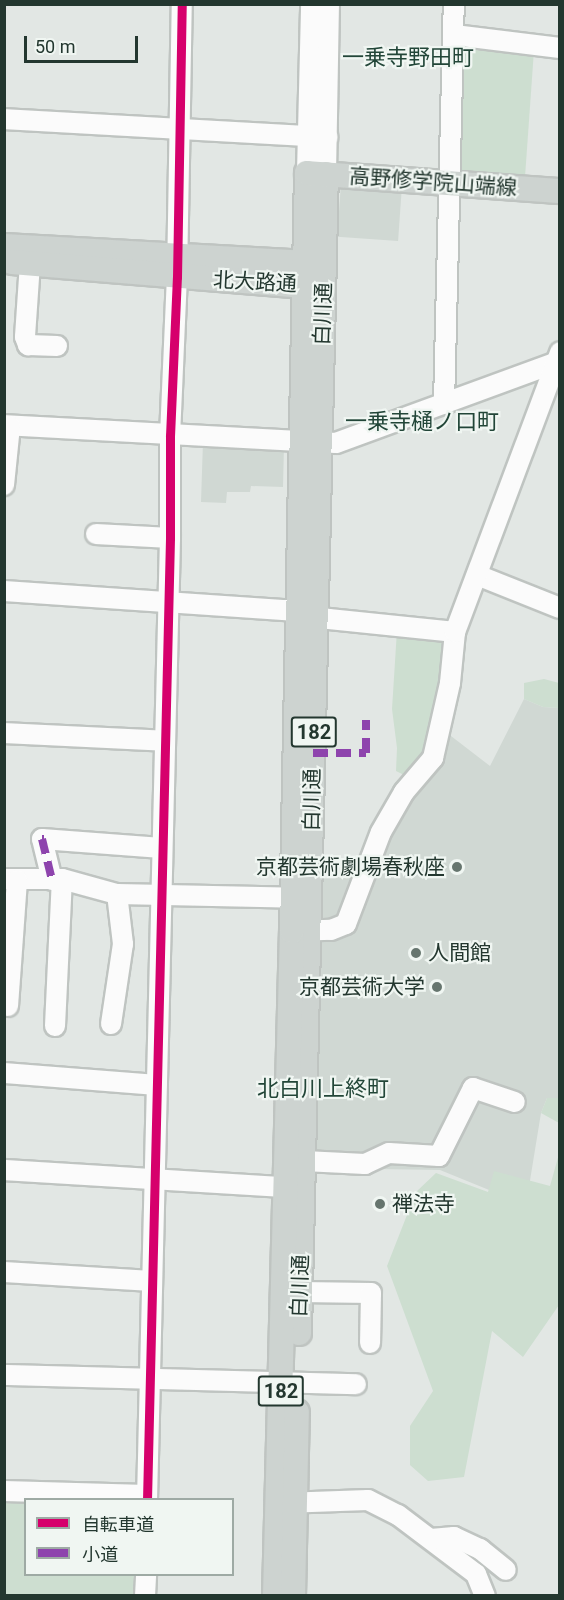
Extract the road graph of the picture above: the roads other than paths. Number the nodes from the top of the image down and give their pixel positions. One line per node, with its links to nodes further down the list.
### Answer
1 (182, 4): 8 (street)
2 (311, 4): 9 (street, 白川通)
3 (329, 4): 9 (street, 白川通)
4 (454, 4): 5 (street)
5 (454, 35): 6 (street); 11 (street)
6 (560, 48)
7 (4, 119): 8 (street)
8 (180, 129): 9 (street); 16 (street)
9 (317, 137): 10 (street, 白川通)
10 (317, 174): 11 (main road, 高野修学院山端線); 17 (main road, 白川通)
11 (450, 183): 12 (main road, 高野修学院山端線); 20 (street)
12 (560, 191)
13 (4, 246): 16 (main road, 北大路通)
14 (4, 262): 15 (main road, 北大路通)
15 (30, 263): 16 (main road, 北大路通); 18 (street)
16 (178, 267): 17 (main road, 北大路通); 22 (street)
17 (311, 275): 23 (main road, 白川通 / 182)
18 (48, 351)
19 (558, 360): 20 (street); 27 (street)
20 (444, 404): 23 (street)
21 (7, 425): 22 (street); 24 (street)
22 (170, 436): 23 (street); 26 (street)
23 (312, 442): 31 (main road, 白川通 / 182)
24 (4, 485)
25 (96, 534): 26 (street)
26 (170, 538): 29 (street)
27 (477, 575): 30 (street); 32 (street)
28 (4, 591): 29 (street)
29 (168, 601): 31 (street); 34 (street)
30 (560, 608)
31 (307, 615): 32 (street); 40 (main road, 白川通 / 182)
32 (455, 632): 41 (street)
33 (4, 733): 34 (street)
34 (165, 741): 35 (street)
35 (162, 848): 37 (street); 39 (street)
36 (10, 880): 37 (street); 42 (street)
37 (57, 880): 38 (street); 44 (street)
38 (117, 894): 39 (street); 43 (street)
39 (161, 894): 40 (street); 46 (street)
40 (301, 898): 41 (main road, 白川通 / 182)
41 (301, 931): 48 (main road, 白川通 / 182); 51 (main road, 白川通 / 182)
42 (9, 1006)
43 (111, 1024)
44 (55, 1026)
45 (4, 1073): 46 (street)
46 (157, 1085): 50 (street)
47 (515, 1102): 48 (street)
48 (304, 1161): 51 (main road, 白川通 / 182)
49 (4, 1170): 50 (street)
50 (155, 1179): 51 (street); 53 (street)
51 (295, 1188): 54 (main road, 白川通 / 182); 58 (main road, 白川通 / 182)
52 (4, 1272): 53 (street)
53 (152, 1281): 57 (street)
54 (300, 1292): 55 (street); 58 (main road, 白川通 / 182)
55 (370, 1343)
56 (4, 1376): 57 (street)
57 (150, 1381): 58 (street); 61 (street)
58 (289, 1382): 59 (street); 62 (main road, 白川通 / 182)
59 (356, 1384)
60 (4, 1491): 61 (street)
61 (147, 1497)
62 (287, 1503): 63 (street); 67 (main road, 白川通 / 182); 68 (main road, 白川通 / 182)
63 (431, 1539): 64 (street); 69 (street)
64 (506, 1570)
65 (146, 1576): 66 (street)
66 (145, 1596)
67 (275, 1596)
68 (293, 1596)
69 (485, 1596)

